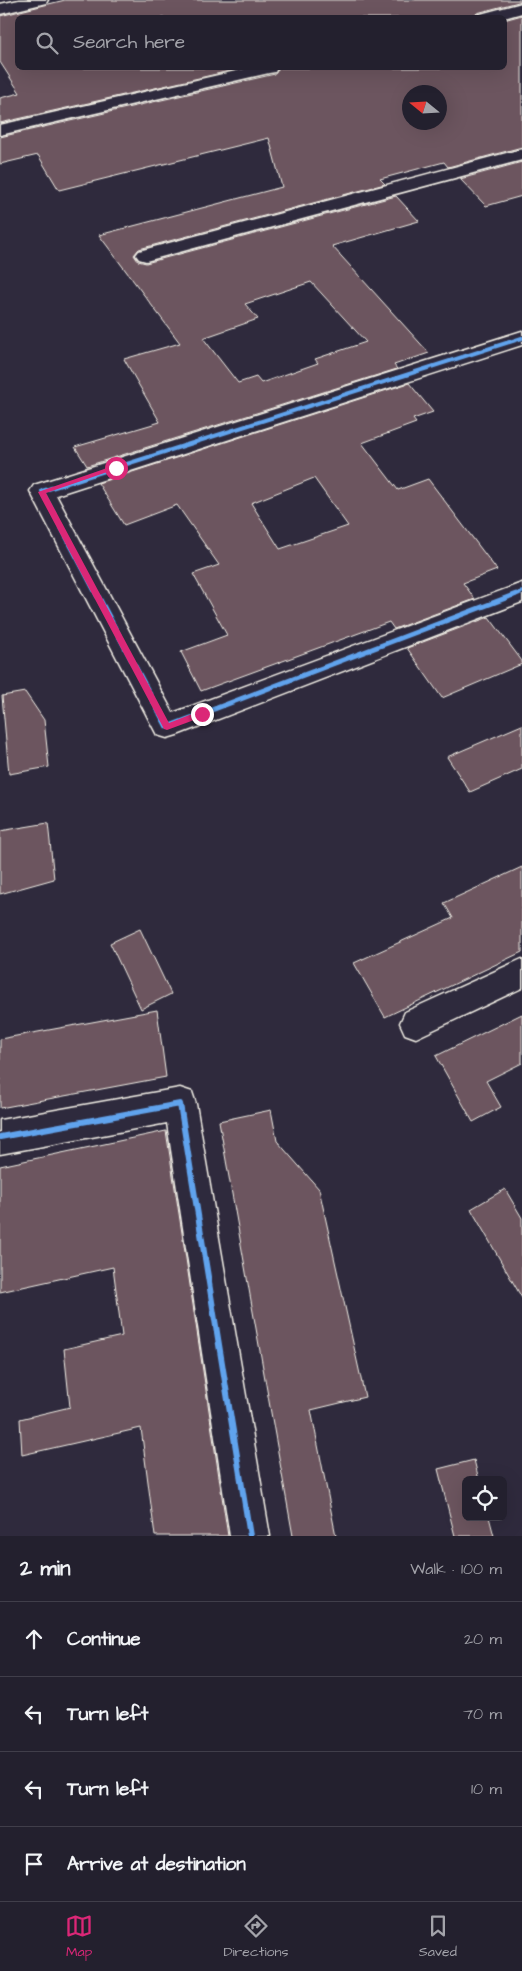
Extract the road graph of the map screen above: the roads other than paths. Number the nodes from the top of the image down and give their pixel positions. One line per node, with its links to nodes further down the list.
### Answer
1 (40, 0): 3 (street)
2 (522, 8): 4 (street)
3 (0, 9)
4 (495, 15)
5 (260, 70): 6 (street)
6 (0, 130)
7 (522, 154): 8 (street)
8 (146, 255)
9 (522, 338): 10 (street)
10 (522, 592)
11 (522, 973): 12 (street)
12 (416, 1023)
13 (0, 1137): 14 (street)
14 (250, 1536)

